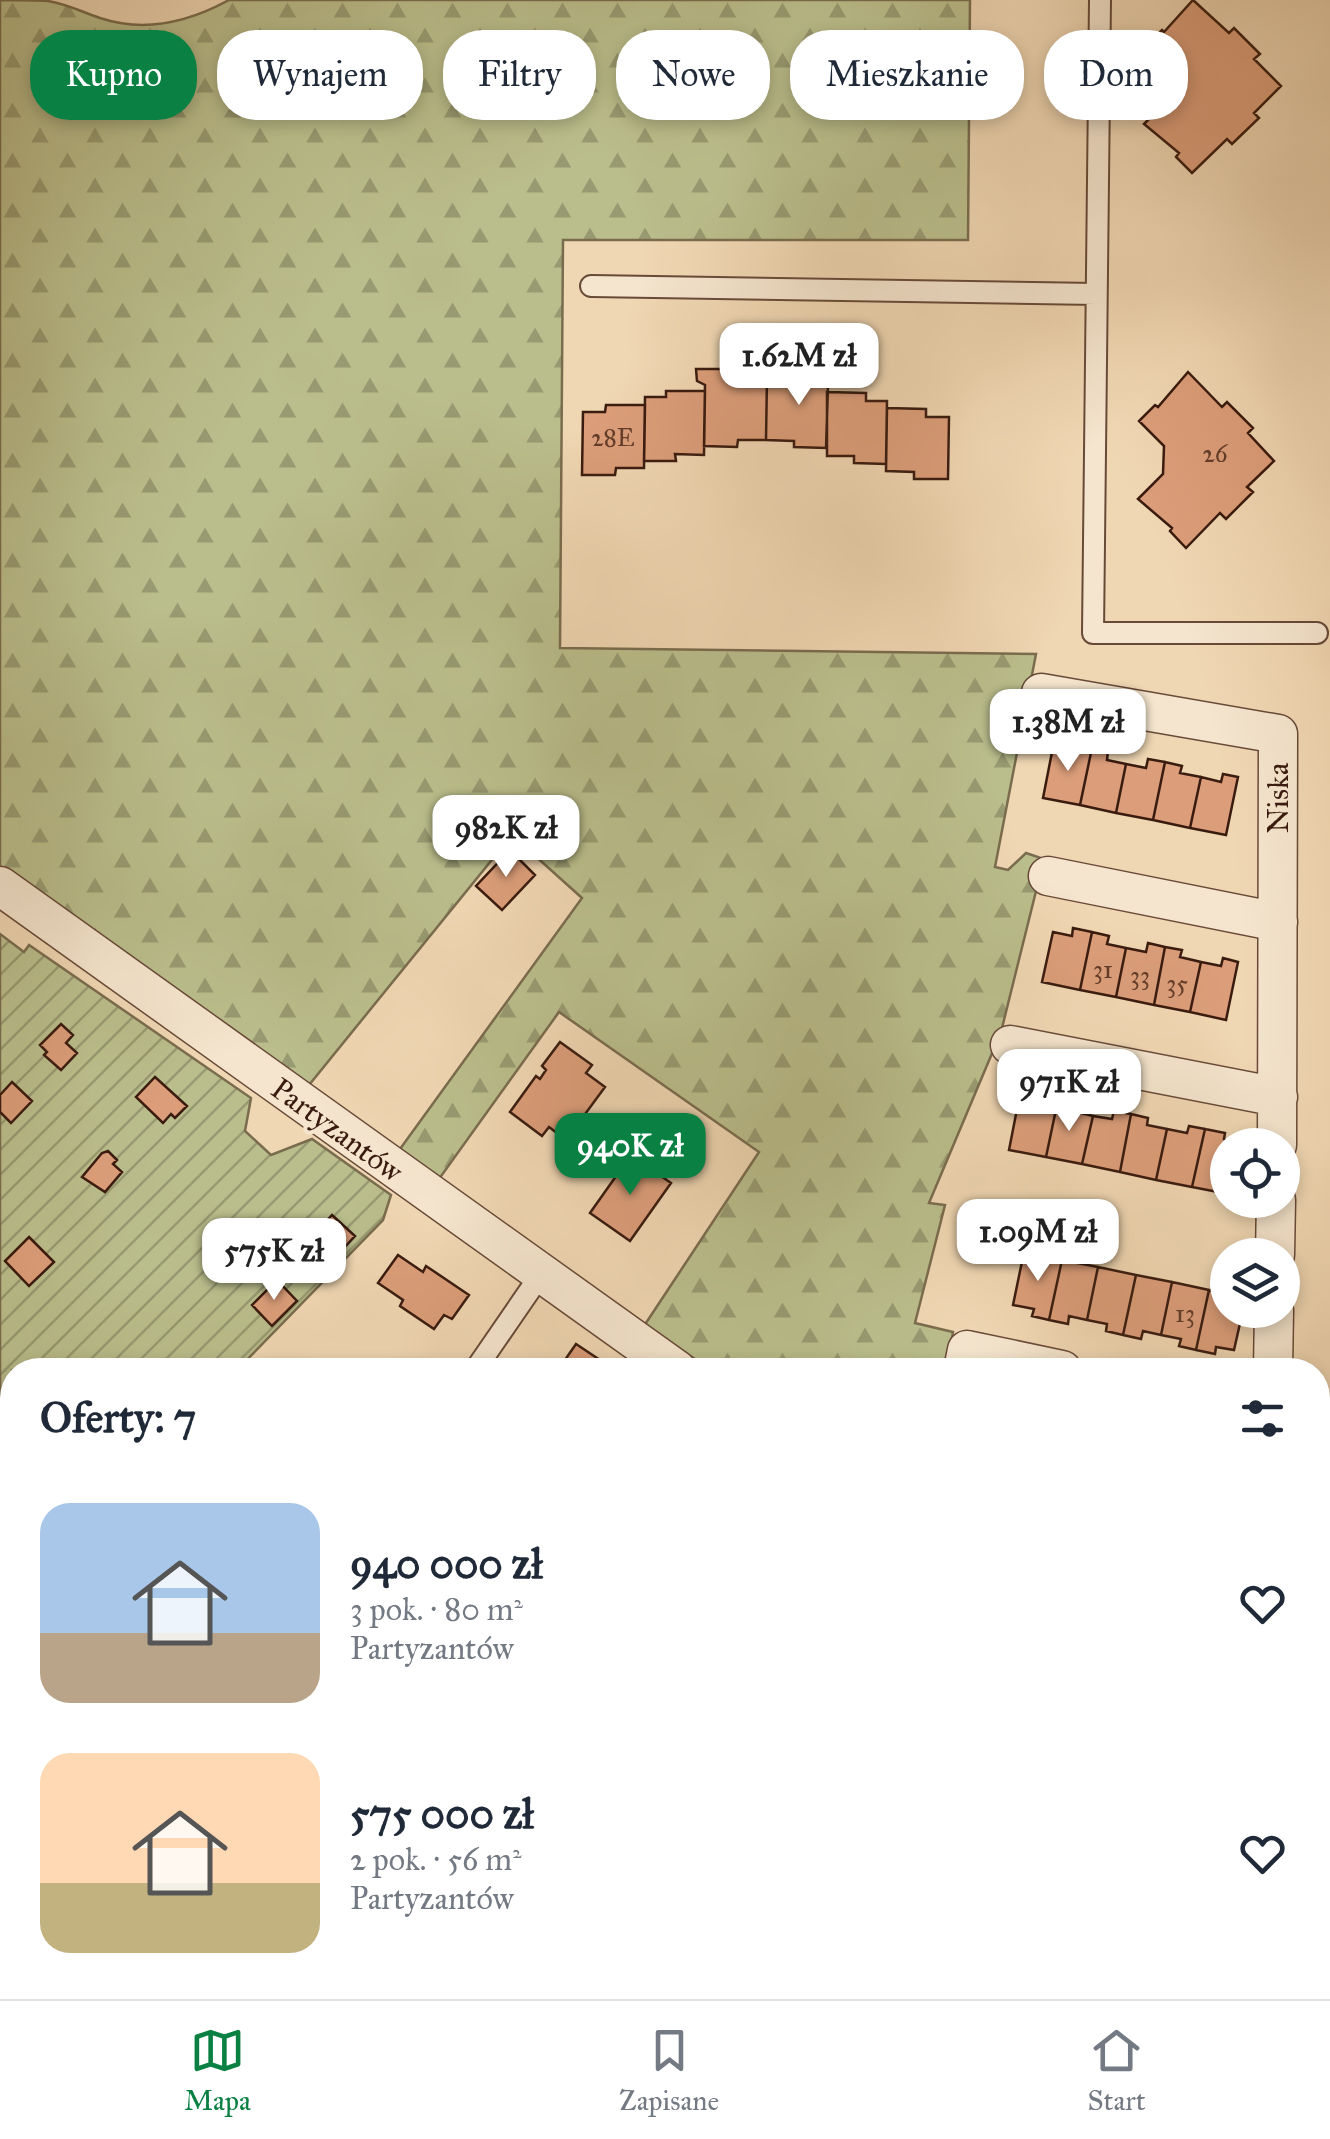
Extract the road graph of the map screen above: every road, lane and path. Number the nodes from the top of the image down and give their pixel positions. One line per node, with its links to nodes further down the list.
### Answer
1 (1100, 0): 3 (lane)
2 (591, 286): 3 (lane)
3 (1096, 294): 4 (lane)
4 (1316, 633)
5 (1042, 692): 8 (street, Niska)
6 (1048, 876): 8 (street)
7 (0, 886): 12 (street, Partyzantów)
8 (1278, 922): 10 (street, Niska)
9 (1010, 1044): 10 (street)
10 (1278, 1097): 11 (street, Niska)
11 (1277, 1128)
12 (540, 1274): 14 (lane); 15 (street, Partyzantów)
13 (1274, 1328): 18 (street)
14 (483, 1358)
15 (660, 1358)
16 (965, 1358): 17 (street)
17 (1005, 1358)
18 (1273, 1358)

